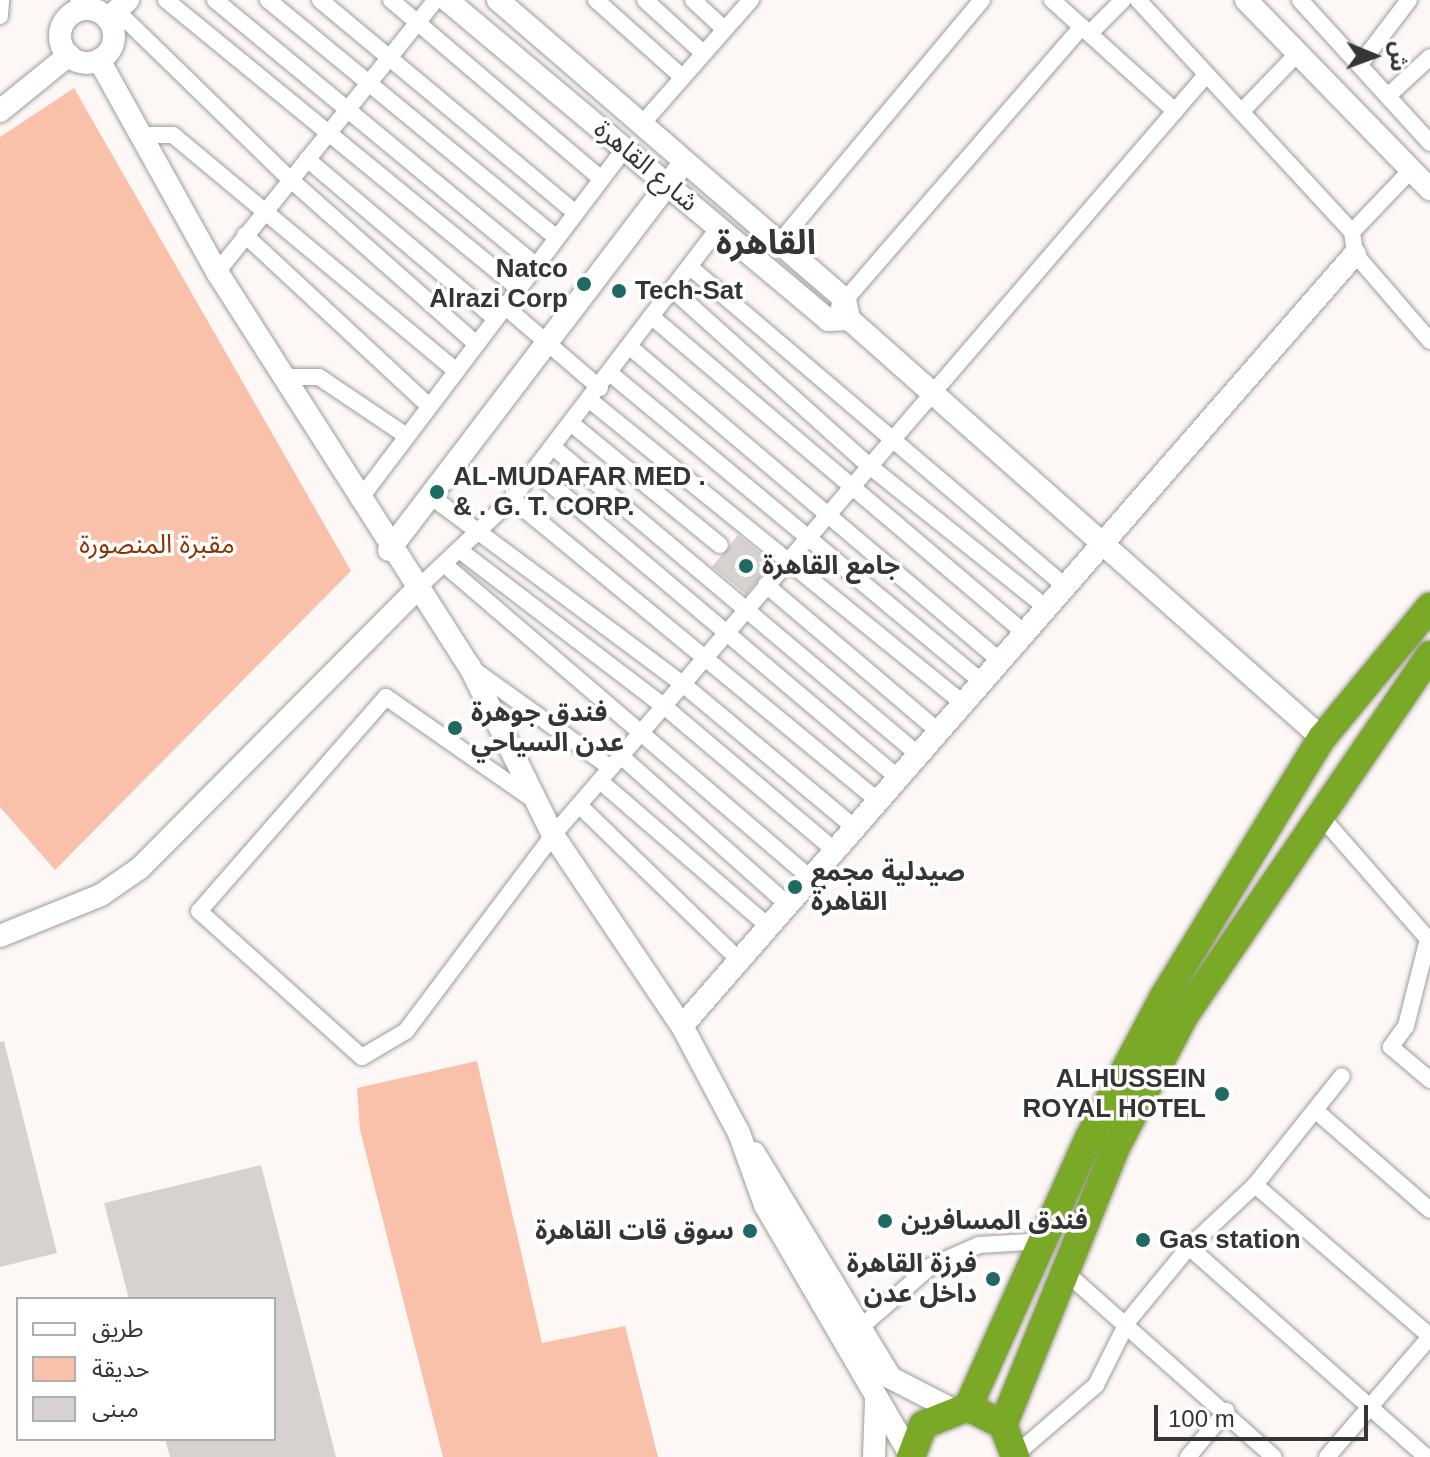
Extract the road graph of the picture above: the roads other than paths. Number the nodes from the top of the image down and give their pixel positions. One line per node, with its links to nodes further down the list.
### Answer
1 (1, 0): 23 (street)
2 (166, 0): 43 (street)
3 (215, 0): 38 (street)
4 (268, 0): 36 (street)
5 (320, 0): 30 (street)
6 (391, 0): 24 (street)
7 (436, 0): 24 (street)
8 (447, 0): 46 (street, شارع القاهرة)
9 (498, 0): 42 (street, شارع القاهرة)
10 (596, 0): 35 (street)
11 (645, 0): 28 (street)
12 (693, 0): 25 (street)
13 (982, 0): 60 (street)
14 (1052, 0): 26 (street)
15 (1123, 0): 26 (street)
16 (1138, 0): 34 (street)
17 (1246, 0): 27 (street)
18 (1300, 0): 33 (street)
19 (1409, 0): 33 (street)
20 (747, 1): 25 (street)
21 (80, 5): 22 (street); 29 (street)
22 (118, 10): 32 (street); 51 (street)
23 (0, 16)
24 (417, 22): 30 (street); 50 (street)
25 (724, 29): 28 (street)
26 (1086, 30): 41 (street); 67 (street)
27 (1299, 52): 39 (street); 49 (street)
28 (703, 53): 35 (street)
29 (69, 55): 32 (street); 40 (street)
30 (389, 55): 36 (street); 54 (street)
31 (1430, 57): 37 (street)
32 (99, 60): 44 (street)
33 (1361, 63): 37 (street)
34 (1206, 75): 39 (street); 41 (street)
35 (682, 77): 42 (street)
36 (369, 80): 38 (street); 58 (street)
37 (1390, 94): 45 (street)
38 (347, 107): 43 (street); 61 (street)
39 (1243, 110): 59 (street)
40 (0, 111)
41 (1175, 111): 77 (street)
42 (641, 125): 48 (street, شارع القاهرة)
43 (328, 132): 47 (street); 64 (street)
44 (144, 135): 55 (street); 63 (street)
45 (1430, 143)
46 (625, 148): 50 (street); 52 (street, شارع القاهرة)
47 (307, 159): 51 (street); 66 (street)
48 (685, 162): 52 (street); 60 (street, شارع القاهرة)
49 (1411, 170): 53 (street); 59 (street)
50 (600, 178): 54 (street)
51 (291, 180): 55 (street); 70 (street)
52 (667, 183): 56 (street, شارع القاهرة); 69 (street)
53 (1430, 189)
54 (573, 211): 58 (street)
55 (264, 212): 57 (street); 73 (street)
56 (719, 227): 62 (street); 67 (street, شارع القاهرة)
57 (245, 235): 63 (street); 78 (street)
58 (554, 236): 61 (street)
59 (1353, 243): 71 (street); 92 (street)
60 (778, 244): 67 (street, شارع القاهرة)
61 (533, 263): 64 (street)
62 (690, 267): 65 (street); 80 (street)
63 (217, 272): 75 (street)
64 (515, 286): 66 (street)
65 (672, 289): 68 (street); 83 (street)
66 (497, 310): 69 (street); 70 (street)
67 (841, 313): 77 (street)
68 (652, 317): 72 (street); 85 (street)
69 (543, 340): 76 (street); 86 (street)
70 (473, 341): 73 (street)
71 (1430, 341)
72 (630, 347): 74 (street); 89 (street)
73 (453, 368): 78 (street)
74 (611, 374): 76 (street); 91 (street)
75 (285, 377): 81 (street); 88 (street)
76 (595, 394): 79 (street); 96 (street)
77 (929, 394): 80 (street); 92 (street)
78 (427, 404): 81 (street)
79 (572, 424): 82 (street); 93 (street)
80 (894, 433): 83 (street); 98 (street)
81 (405, 435): 88 (street)
82 (553, 447): 84 (street); 103 (street)
83 (867, 464): 85 (street); 101 (street)
84 (535, 471): 87 (street); 105 (street)
85 (847, 488): 89 (street); 104 (street)
86 (429, 495): 90 (street); 94 (street)
87 (512, 499): 90 (street); 107 (street)
88 (359, 500): 94 (street)
89 (826, 513): 91 (street); 108 (street)
90 (484, 532): 95 (street); 111 (street)
91 (808, 536): 96 (street); 110 (street)
92 (1099, 542): 98 (street); 116 (street)
93 (720, 545)
94 (389, 550): 100 (street)
95 (462, 552): 97 (street); 113 (street)
96 (789, 559): 99 (street); 112 (street)
97 (445, 565): 100 (street); 115 (street)
98 (1063, 584): 101 (street)
99 (766, 585): 103 (street); 114 (street)
100 (418, 588): 109 (street); 130 (street)
101 (1044, 606): 104 (street)
102 (1430, 607): 116 (highway)
103 (746, 609): 105 (street); 117 (street)
104 (1022, 631): 108 (street)
105 (727, 634): 107 (street); 119 (street)
106 (1430, 655): 123 (highway)
107 (707, 659): 111 (street); 120 (street)
108 (998, 659): 110 (street)
109 (470, 667): 118 (street); 121 (street)
110 (980, 680): 112 (street)
111 (684, 685): 113 (street); 124 (street)
112 (961, 702): 114 (street)
113 (665, 707): 115 (street); 126 (street)
114 (937, 730): 117 (street)
115 (643, 732): 118 (street); 127 (street)
116 (1322, 738): 140 (highway)
117 (917, 754): 119 (street)
118 (611, 768): 122 (street); 128 (street); 129 (street)
119 (897, 777): 120 (street)
120 (877, 800): 124 (street)
121 (538, 803): 125 (street); 125 (street)
122 (579, 805): 125 (street); 132 (street)
123 (1317, 812): 131 (street); 142 (highway)
124 (854, 827): 126 (street)
125 (553, 835): 133 (street)
126 (834, 850): 127 (street)
127 (810, 878): 128 (street)
128 (787, 904): 129 (street)
129 (768, 926): 132 (street)
130 (0, 936)
131 (1429, 940): 135 (street)
132 (739, 960): 133 (street)
133 (682, 1026): 137 (street)
134 (1342, 1076): 136 (street)
135 (1430, 1080)
136 (1315, 1110): 138 (street); 139 (street)
137 (739, 1133): 144 (street); 146 (street)
138 (1255, 1185): 141 (street); 145 (street)
139 (1430, 1210)
140 (1043, 1241): 144 (street); 147 (highway)
141 (1189, 1247): 143 (street); 148 (street)
142 (1062, 1269): 143 (street); 150 (highway)
143 (1128, 1321): 149 (street); 152 (street)
144 (861, 1327): 147 (street)
145 (1430, 1337): 148 (street)
146 (874, 1391): 151 (street); 153 (street)
147 (958, 1407): 150 (highway); 151 (highway)
148 (1367, 1410): 156 (street); 157 (street)
149 (1226, 1411): 154 (street); 155 (street)
150 (1003, 1425): 152 (highway)
151 (910, 1456)
152 (1015, 1456)
153 (874, 1457)
154 (1188, 1457)
155 (1274, 1457)
156 (1327, 1457)
157 (1426, 1457)

